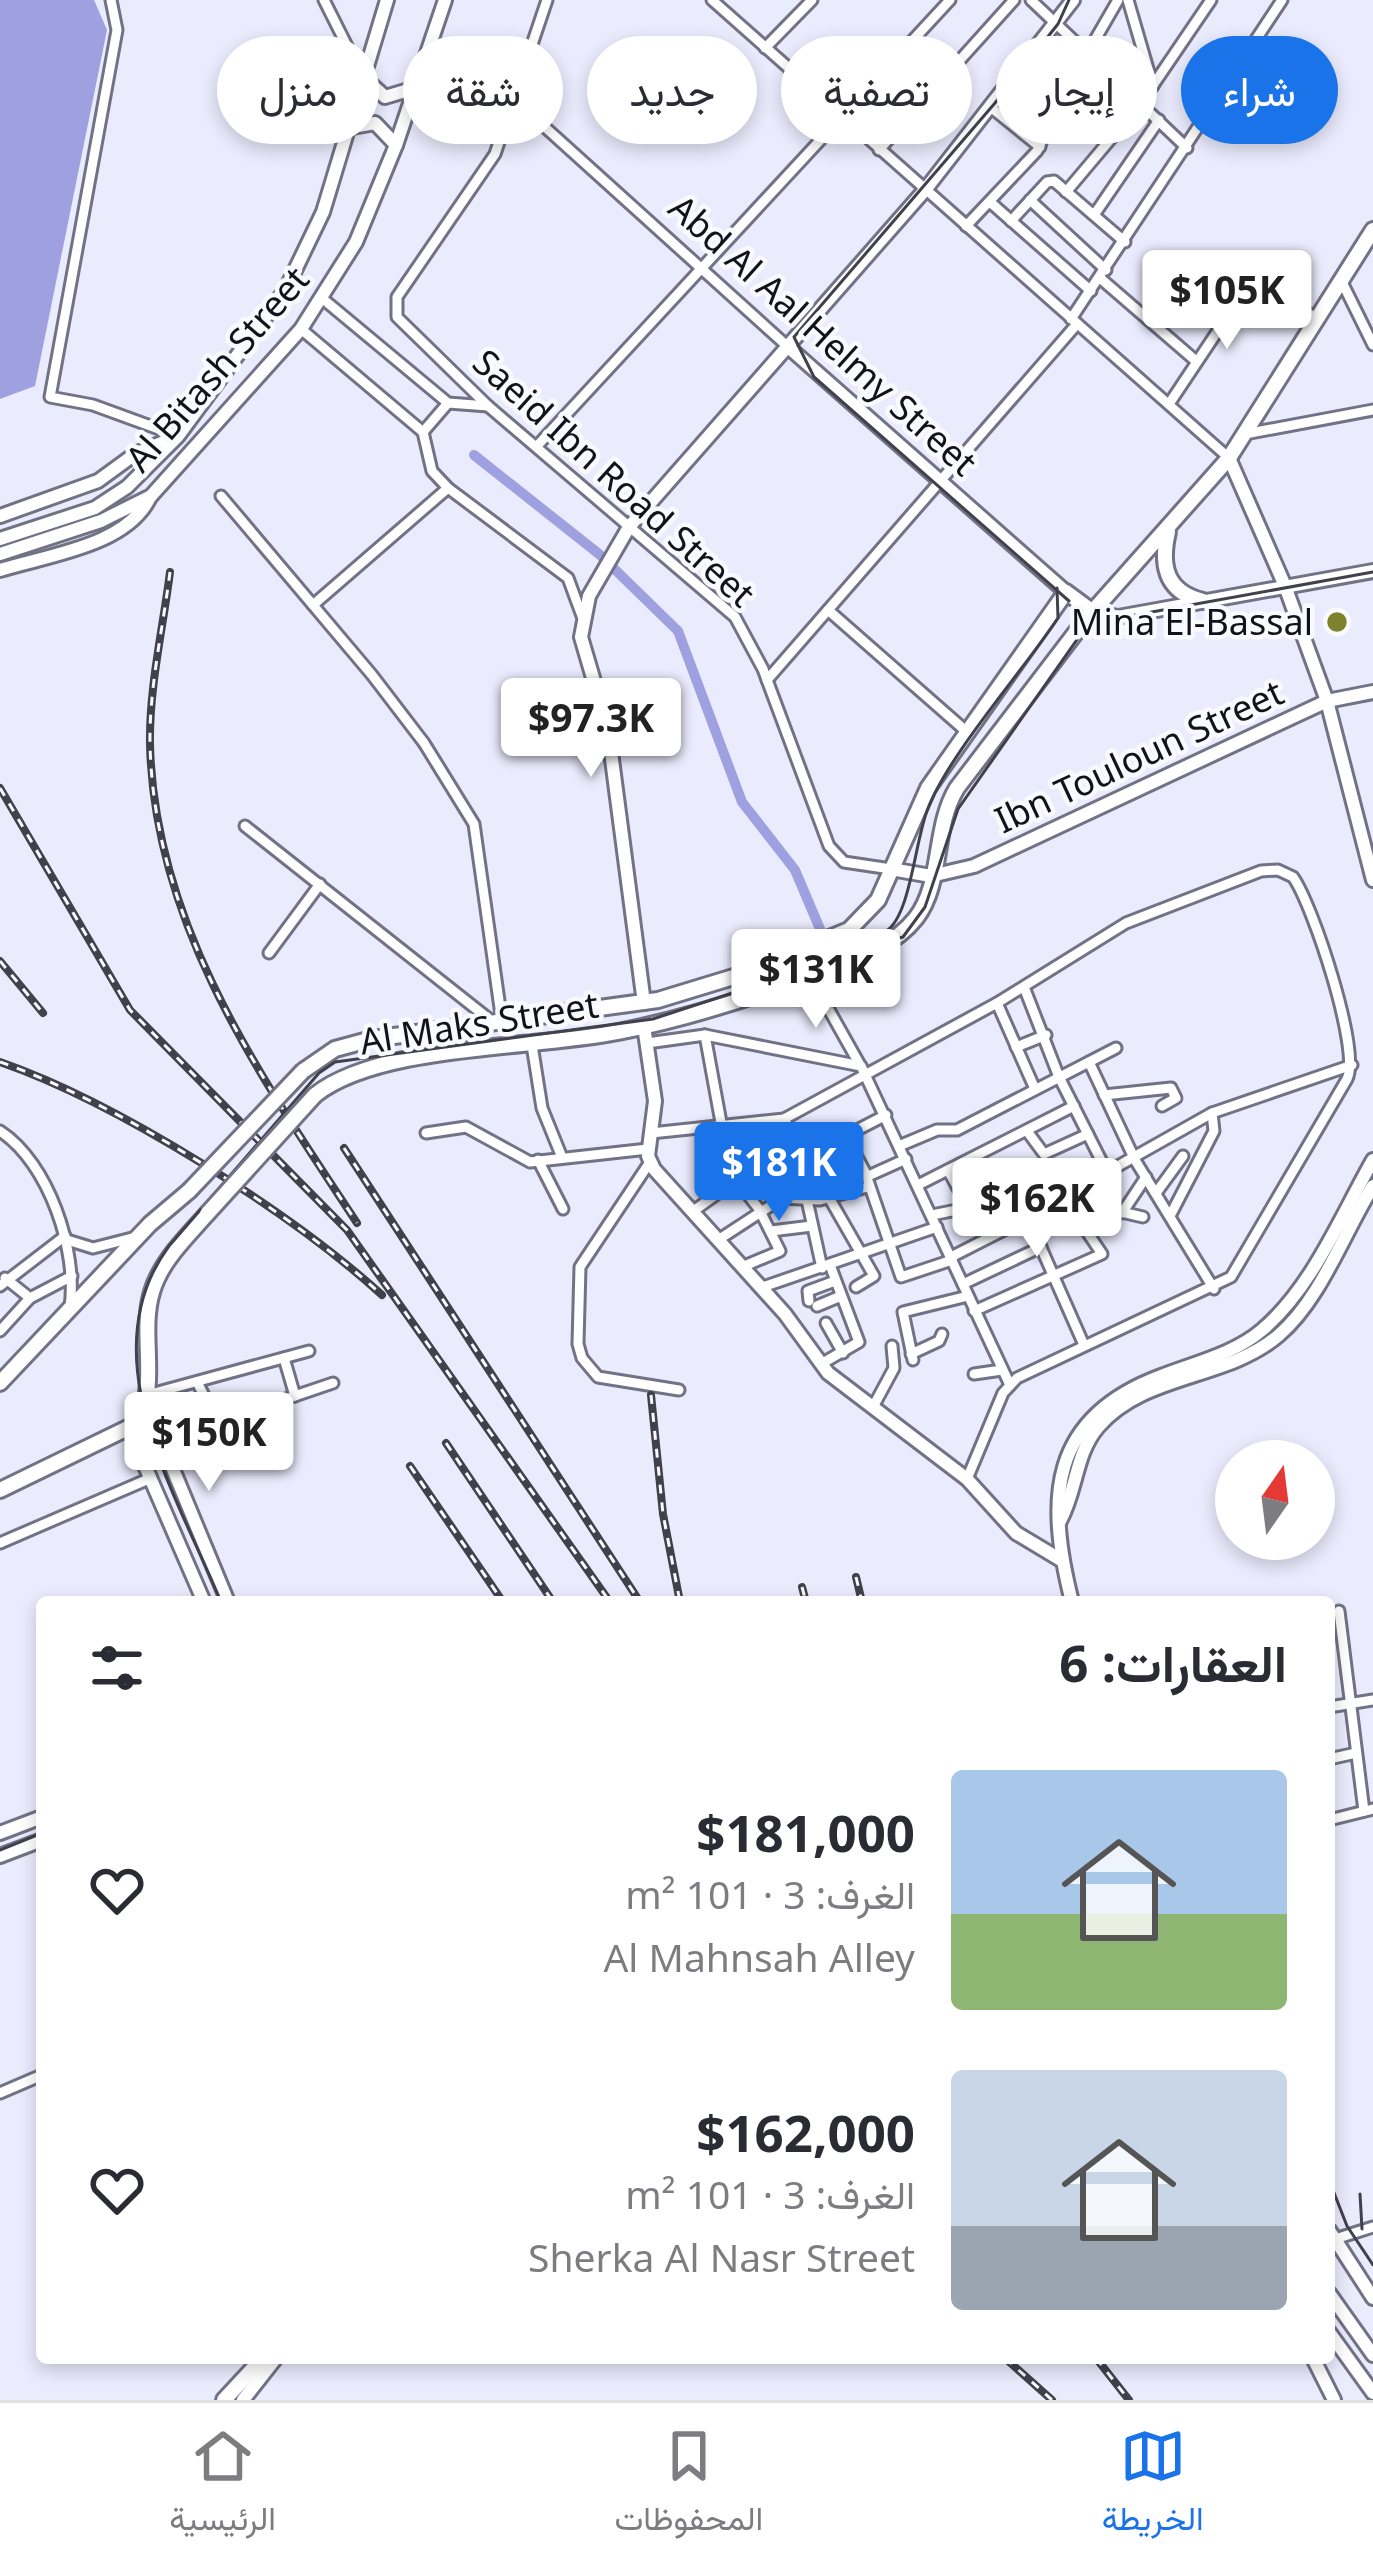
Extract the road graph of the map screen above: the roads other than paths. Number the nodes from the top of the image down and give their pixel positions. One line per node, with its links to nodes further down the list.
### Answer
1 (111, 0): 70 (street)
2 (324, 0): 18 (street)
3 (387, 0): 19 (street, Al Bitash Street)
4 (445, 0): 20 (street, Al Bitash Street)
5 (547, 0): 21 (street)
6 (712, 0): 26 (street)
7 (812, 0): 26 (street)
8 (950, 0): 22 (street)
9 (1014, 0): 43 (street)
10 (1031, 0): 17 (street)
11 (1076, 0): 17 (street)
12 (1118, 0): 24 (street)
13 (1128, 0): 25 (street)
14 (1211, 0): 16 (street)
15 (1282, 0): 42 (street)
16 (1201, 6): 28 (street)
17 (1058, 25): 23 (street); 29 (street)
18 (342, 36)
19 (375, 36)
20 (433, 36)
21 (536, 36)
22 (917, 36)
23 (1070, 36)
24 (1097, 36)
25 (1139, 36)
26 (765, 48): 27 (street)
27 (781, 63)
28 (1157, 81)
29 (993, 109): 41 (street); 44 (street)
30 (1159, 120): 42 (street); 48 (street)
31 (403, 125): 40 (street, Al Bitash Street)
32 (379, 127): 40 (street)
33 (563, 142): 53 (street, Abd Al Aal Helmy Street)
34 (342, 144): 70 (street, Al Bitash Street)
35 (499, 144): 66 (street, Saeid Ibn Road Street)
36 (817, 144): 53 (street)
37 (872, 144): 43 (street)
38 (1041, 144): 41 (street)
39 (1107, 144): 45 (street)
40 (396, 146): 57 (street, Al Bitash Street)
41 (1040, 147): 47 (street)
42 (1187, 148): 52 (street)
43 (879, 150): 44 (street)
44 (925, 190): 50 (street); 61 (street)
45 (1066, 192): 46 (street); 48 (street)
46 (1030, 200): 49 (street); 54 (street)
47 (990, 202): 49 (street); 50 (street)
48 (1094, 215): 52 (street)
49 (1011, 220): 56 (street)
50 (967, 226): 59 (street)
51 (1373, 230): 55 (main road, Al Maks Street)
52 (1125, 242): 54 (street)
53 (701, 267): 61 (street, Abd Al Aal Helmy Street); 71 (street)
54 (1103, 274): 56 (street); 63 (street)
55 (1341, 279): 58 (main road, Al Maks Street); 62 (street)
56 (1091, 291): 59 (street)
57 (323, 299): 60 (street, Al Bitash Street); 64 (street)
58 (1316, 318): 63 (street); 69 (main road, Al Maks Street)
59 (1074, 322): 65 (street); 73 (street)
60 (301, 329): 68 (street); 75 (street, Al Bitash Street)
61 (786, 345): 73 (street, Abd Al Aal Helmy Street); 79 (street)
62 (1373, 345)
63 (1196, 362): 65 (street)
64 (448, 403): 66 (street); 68 (street)
65 (1169, 404): 72 (street)
66 (488, 406): 71 (street, Saeid Ibn Road Street)
67 (1373, 410): 69 (street)
68 (423, 432): 74 (street)
69 (1245, 434): 72 (main road, Al Maks Street)
70 (178, 436): 77 (street, Al Bitash Street); 78 (street)
71 (537, 446): 79 (street, Saeid Ibn Road Street)
72 (1229, 458): 80 (main road, Al Maks Street); 85 (street)
73 (941, 481): 86 (street, Abd Al Aal Helmy Street); 89 (street)
74 (448, 488): 88 (street); 91 (street)
75 (151, 496): 77 (street, Al Bitash Street); 83 (street)
76 (221, 496): 88 (street)
77 (98, 514): 81 (street, Al Bitash Street); 82 (street, Al Bitash Street)
78 (0, 516)
79 (629, 527): 91 (street); 92 (street, Saeid Ibn Road Street)
80 (1168, 530): 87 (main road); 90 (main road, Al Maks Street)
81 (0, 539)
82 (0, 554)
83 (0, 570)
84 (1373, 571): 85 (street)
85 (1286, 588): 87 (street); 94 (street)
86 (1066, 592): 90 (main road, Abd Al Aal Helmy Street); 95 (main road, Al Maks Street)
87 (1203, 602): 90 (street)
88 (313, 604): 106 (street)
89 (828, 610): 92 (street); 95 (street)
90 (1093, 612): 98 (main road, Al Maks Street)
91 (583, 617): 104 (street)
92 (767, 680): 97 (street, Saeid Ibn Road Street)
93 (1373, 692): 94 (street, Ibn Touloun Street)
94 (1327, 701): 98 (street, Ibn Touloun Street); 99 (street)
95 (967, 732): 97 (main road, Al Maks Street)
96 (245, 826): 100 (street)
97 (891, 869): 98 (street); 104 (main road, Al Maks Street)
98 (931, 876): 102 (main road, Al Maks Street)
99 (1373, 880)
100 (320, 884): 101 (street); 106 (street)
101 (269, 953)
102 (810, 976): 107 (main road, Al Maks Street); 115 (street)
103 (1024, 987): 105 (street); 109 (street); 114 (street)
104 (644, 1003): 106 (main road, Al Maks Street)
105 (997, 1003): 111 (street); 115 (street)
106 (498, 1022): 163 (main road, Al Maks Street, bridge)
107 (646, 1034): 108 (street); 110 (main road, Al Maks Street); 128 (street)
108 (705, 1035): 115 (street); 124 (street)
109 (1046, 1035): 111 (street); 116 (street)
110 (532, 1045): 132 (street); 205 (main road, Al Maks Street, bridge)
111 (1016, 1047): 117 (street)
112 (1116, 1048): 113 (street)
113 (1089, 1062): 116 (street); 118 (street)
114 (1353, 1064): 121 (street); 182 (street)
115 (862, 1069): 122 (street); 123 (street)
116 (1059, 1077): 117 (street); 119 (street)
117 (1035, 1089): 131 (street)
118 (1105, 1095): 120 (street); 138 (street)
119 (1074, 1106): 126 (street); 129 (street)
120 (1162, 1106)
121 (1212, 1113): 138 (street); 161 (street)
122 (886, 1115): 130 (street); 131 (street)
123 (784, 1119): 124 (street); 135 (street)
124 (726, 1127): 128 (street); 144 (street)
125 (0, 1131): 167 (street)
126 (1028, 1131): 129 (street); 140 (street)
127 (426, 1132): 137 (street)
128 (652, 1133): 133 (street)
129 (1088, 1134): 141 (street)
130 (846, 1136): 135 (street); 145 (street)
131 (899, 1146): 136 (street)
132 (561, 1155): 133 (street); 137 (street)
133 (649, 1156): 157 (street); 203 (street)
134 (1183, 1156): 149 (street)
135 (805, 1157): 142 (street)
136 (906, 1159): 145 (street); 146 (street)
137 (538, 1160): 155 (street)
138 (1135, 1160): 141 (street); 143 (street)
139 (1373, 1160): 213 (street)
140 (948, 1170): 146 (street); 154 (street)
141 (1108, 1174): 147 (street)
142 (816, 1176): 150 (street); 151 (street)
143 (1146, 1178): 149 (street); 158 (street)
144 (735, 1180): 156 (street); 157 (street)
145 (867, 1182): 151 (street); 169 (street)
146 (918, 1185): 159 (street)
147 (1079, 1186): 152 (street); 154 (street); 158 (street)
148 (1373, 1186): 213 (street)
149 (1156, 1193): 161 (street)
150 (781, 1198): 153 (street); 156 (street)
151 (829, 1199): 153 (street); 171 (street)
152 (1065, 1199): 162 (street); 176 (street)
153 (807, 1200): 164 (street)
154 (968, 1207): 159 (street)
155 (562, 1209)
156 (759, 1209): 166 (street); 168 (street)
157 (692, 1212): 168 (street)
158 (1122, 1213): 160 (street)
159 (932, 1215): 165 (street)
160 (1143, 1216)
161 (1170, 1216): 182 (street)
162 (1028, 1218): 170 (street); 172 (street)
163 (150, 1224): 167 (street); 186 (main road, Al Maks Street)
164 (812, 1226): 166 (street); 173 (street)
165 (938, 1227): 169 (street); 172 (street)
166 (771, 1231): 174 (street)
167 (66, 1239): 175 (street); 178 (street)
168 (718, 1240): 174 (street)
169 (890, 1246): 171 (street); 172 (street)
170 (1041, 1247): 176 (street); 179 (street)
171 (862, 1255): 173 (street); 181 (street)
172 (951, 1258): 179 (street)
173 (826, 1266): 177 (street); 180 (street)
174 (742, 1267): 180 (street)
175 (72, 1276): 185 (street); 186 (street)
176 (1054, 1277): 187 (street); 191 (street)
177 (835, 1280): 183 (street); 183 (street)
178 (2, 1281): 185 (street)
179 (963, 1284): 184 (street)
180 (760, 1288): 196 (street)
181 (856, 1288)
182 (1214, 1289): 191 (street)
183 (841, 1296): 194 (street)
184 (968, 1296): 187 (street); 190 (street)
185 (30, 1298): 189 (street)
186 (70, 1307): 200 (main road, Al Maks Street)
187 (974, 1311): 197 (street)
188 (826, 1323): 194 (street)
189 (0, 1330)
190 (942, 1334)
191 (1084, 1345): 202 (street)
192 (892, 1346): 206 (street)
193 (309, 1351): 195 (street)
194 (843, 1352): 196 (street)
195 (284, 1358): 199 (street); 204 (street)
196 (820, 1365): 206 (street)
197 (1002, 1370): 198 (street); 202 (street)
198 (974, 1374)
199 (197, 1382): 205 (street); 207 (street)
200 (0, 1383)
201 (333, 1383): 204 (street)
202 (1010, 1385): 211 (street)
203 (679, 1390)
204 (295, 1396): 207 (street)
205 (146, 1400): 208 (main road); 217 (street)
206 (873, 1407): 211 (street)
207 (218, 1422): 209 (street)
208 (129, 1429): 210 (street); 212 (main road)
209 (228, 1442)
210 (151, 1478): 214 (street); 216 (street)
211 (968, 1479): 215 (street)
212 (0, 1490)
213 (1060, 1521): 215 (street)
214 (0, 1543)
215 (1061, 1560): 218 (street)
216 (202, 1596)
217 (225, 1596)
218 (1070, 1596)
219 (1339, 1611): 221 (street)
220 (1373, 1700): 221 (street)
221 (1350, 1704): 222 (street); 223 (street)
222 (1335, 1706)
223 (1357, 1753): 224 (street); 225 (street)
224 (1335, 1758)
225 (1369, 1810): 226 (street)
226 (1335, 1818)
227 (36, 1819): 228 (street)
228 (0, 1833)
229 (36, 1842): 230 (street)
230 (0, 1856)
231 (36, 2078): 232 (street)
232 (0, 2093)
233 (1373, 2227): 234 (street)
234 (1335, 2233)
235 (1335, 2239): 236 (street)
236 (1373, 2298)
237 (1335, 2301): 239 (street)
238 (1335, 2340): 243 (street)
239 (1373, 2355)
240 (257, 2364): 244 (main road)
241 (271, 2364): 245 (street)
242 (1316, 2364): 246 (street)
243 (1373, 2393)
244 (224, 2400)
245 (243, 2400)
246 (1334, 2400)

